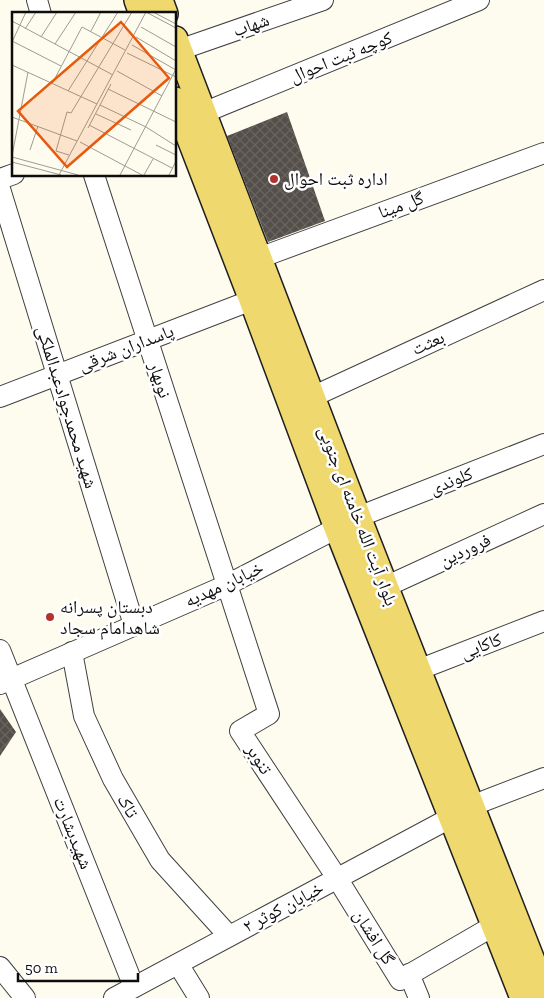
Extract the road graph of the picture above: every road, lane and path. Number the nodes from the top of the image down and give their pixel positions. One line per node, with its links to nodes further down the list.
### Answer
1 (137, 0): 5 (main road)
2 (160, 0): 6 (main road)
3 (323, 0): 7 (street, شهاب)
4 (479, 0): 8 (street, کوچه ثبت احوال)
5 (141, 12)
6 (164, 12)
7 (177, 45): 8 (main road, بلوار آیت الله خامنه ای جنوبی)
8 (183, 110): 14 (main road, بلوار آیت الله خامنه ای جنوبی); 16 (main road, بلوار آیت الله خامنه ای جنوبی)
9 (544, 152): 14 (street, گل مینا)
10 (12, 175): 12 (street)
11 (94, 176): 17 (street, نوبهار)
12 (0, 179)
13 (0, 189): 18 (street, شهید محمدجوادعبدالملکی)
14 (259, 258): 20 (main road, بلوار آیت الله خامنه ای جنوبی)
15 (544, 290): 20 (street, بعثت)
16 (252, 300): 17 (street, پاسداران شرقی); 23 (main road, بلوار آیت الله خامنه ای جنوبی)
17 (147, 340): 18 (street, پاسداران شرقی); 24 (street, نوبهار)
18 (57, 375): 19 (street, پاسداران شرقی); 27 (street, شهید محمدجوادعبدالملکی)
19 (0, 397)
20 (312, 397): 23 (main road, بلوار آیت الله خامنه ای جنوبی)
21 (544, 444): 23 (street, کلوندی)
22 (544, 514): 25 (street, فروردین)
23 (347, 522): 24 (street, خیابان مهدیه); 25 (main road, بلوار آیت الله خامنه ای جنوبی); 33 (main road, بلوار آیت الله خامنه ای جنوبی)
24 (227, 585): 27 (street, خیابان مهدیه); 34 (street, تنوبر)
25 (385, 587): 30 (main road, بلوار آیت الله خامنه ای جنوبی)
26 (544, 621): 30 (street, کاکایی)
27 (134, 626): 29 (street, خیابان مهدیه)
28 (0, 650): 31 (street, شهیدبشارت)
29 (72, 652): 31 (street, خیابان مهدیه); 36 (street, تاک)
30 (418, 670): 33 (main road, بلوار آیت الله خامنه ای جنوبی)
31 (6, 681): 39 (street, شهیدبشارت)
32 (544, 778): 33 (street, خیابان کوثر ۲)
33 (462, 811): 34 (street, خیابان کوثر ۲); 35 (main road, بلوار آیت الله خامنه ای جنوبی); 41 (main road, بلوار آیت الله خامنه ای جنوبی)
34 (338, 878): 36 (street, خیابان کوثر ۲); 40 (street, گل افشان)
35 (495, 925): 40 (street, گل افشان); 45 (main road, بلوار آیت الله خامنه ای جنوبی)
36 (229, 936): 37 (street, خیابان کوثر ۲)
37 (178, 964): 39 (street, خیابان کوثر ۲); 44 (street)
38 (0, 966): 42 (street)
39 (134, 987): 43 (street, خیابان کوثر ۲)
40 (411, 989)
41 (544, 991)
42 (25, 998)
43 (114, 998)
44 (199, 998)
45 (523, 998)

